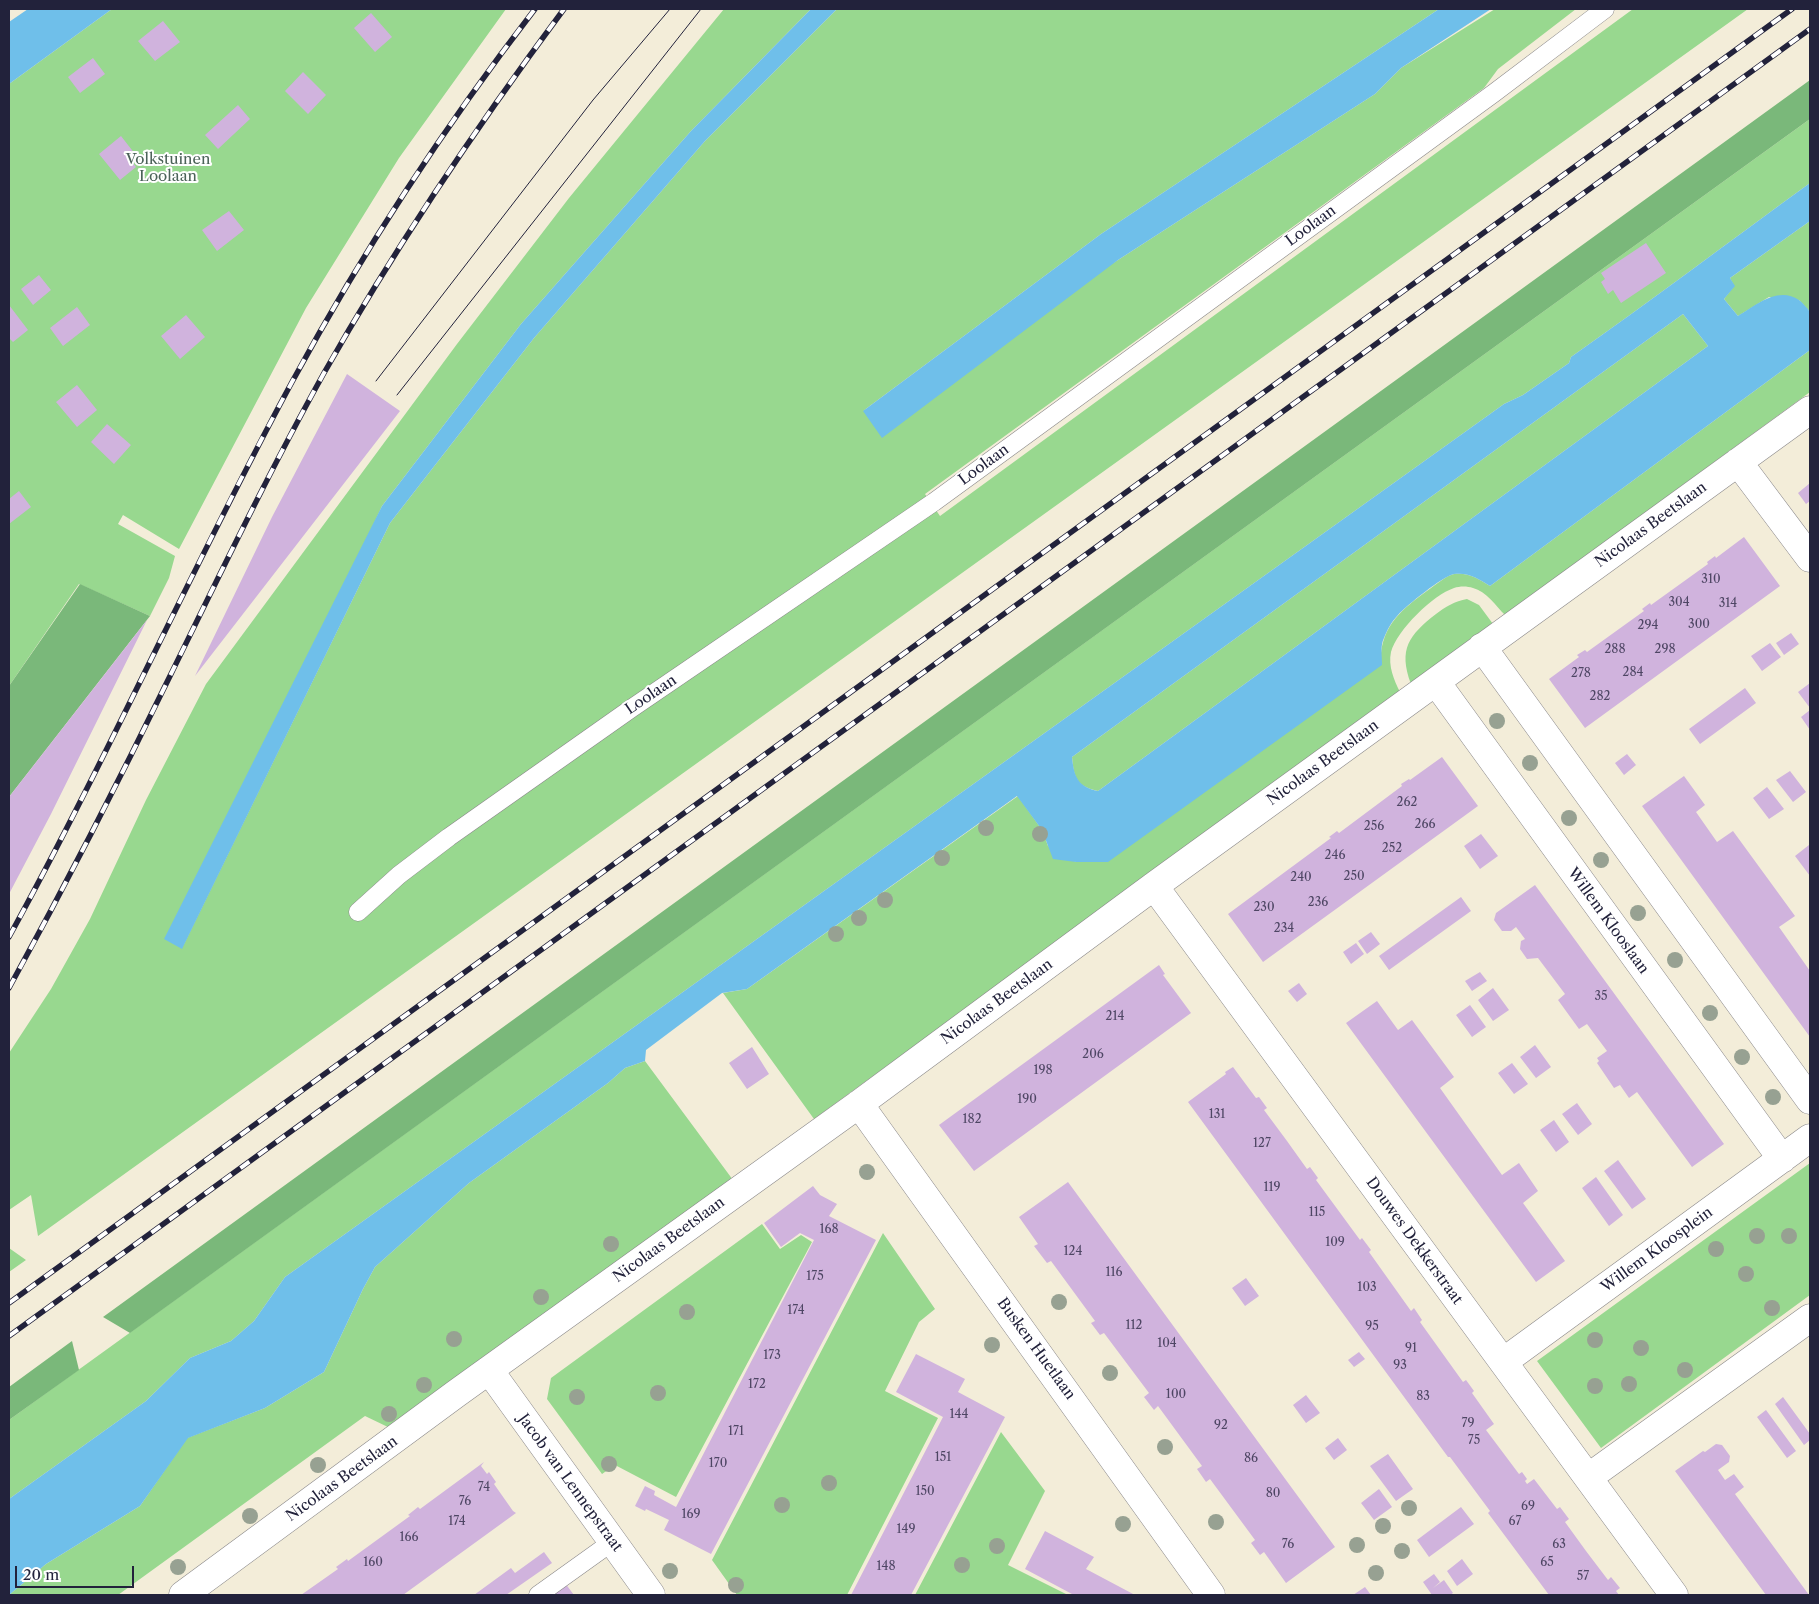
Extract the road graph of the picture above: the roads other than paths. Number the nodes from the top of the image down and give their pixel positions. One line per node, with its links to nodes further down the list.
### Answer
1 (1605, 9): 8 (lane, Loolaan)
2 (1810, 410): 3 (street, Nicolaas Beetslaan)
3 (1738, 462): 4 (street); 5 (street, Nicolaas Beetslaan)
4 (1810, 558)
5 (1482, 647): 6 (street, Nicolaas Beetslaan); 9 (street)
6 (1436, 682): 7 (street, Nicolaas Beetslaan); 12 (street, Willem Klooslaan)
7 (1154, 886): 10 (street, Nicolaas Beetslaan); 14 (street, Douwes Dekkerstraat)
8 (358, 912)
9 (1810, 1100)
10 (859, 1104): 15 (street, Nicolaas Beetslaan); 21 (street, Busken Huetlaan)
11 (1810, 1138): 12 (street, Willem Kloosplein)
12 (1782, 1159): 14 (street, Willem Kloosplein)
13 (1810, 1318): 16 (street)
14 (1503, 1362): 16 (street, Douwes Dekkerstraat)
15 (489, 1370): 17 (street, Jacob van Lennepstraat); 18 (street, Nicolaas Beetslaan)
16 (1589, 1477): 22 (street, Douwes Dekkerstraat)
17 (612, 1542): 19 (lane); 20 (street, Jacob van Lennepstraat)
18 (183, 1595)
19 (538, 1595)
20 (651, 1595)
21 (1211, 1595)
22 (1674, 1595)

